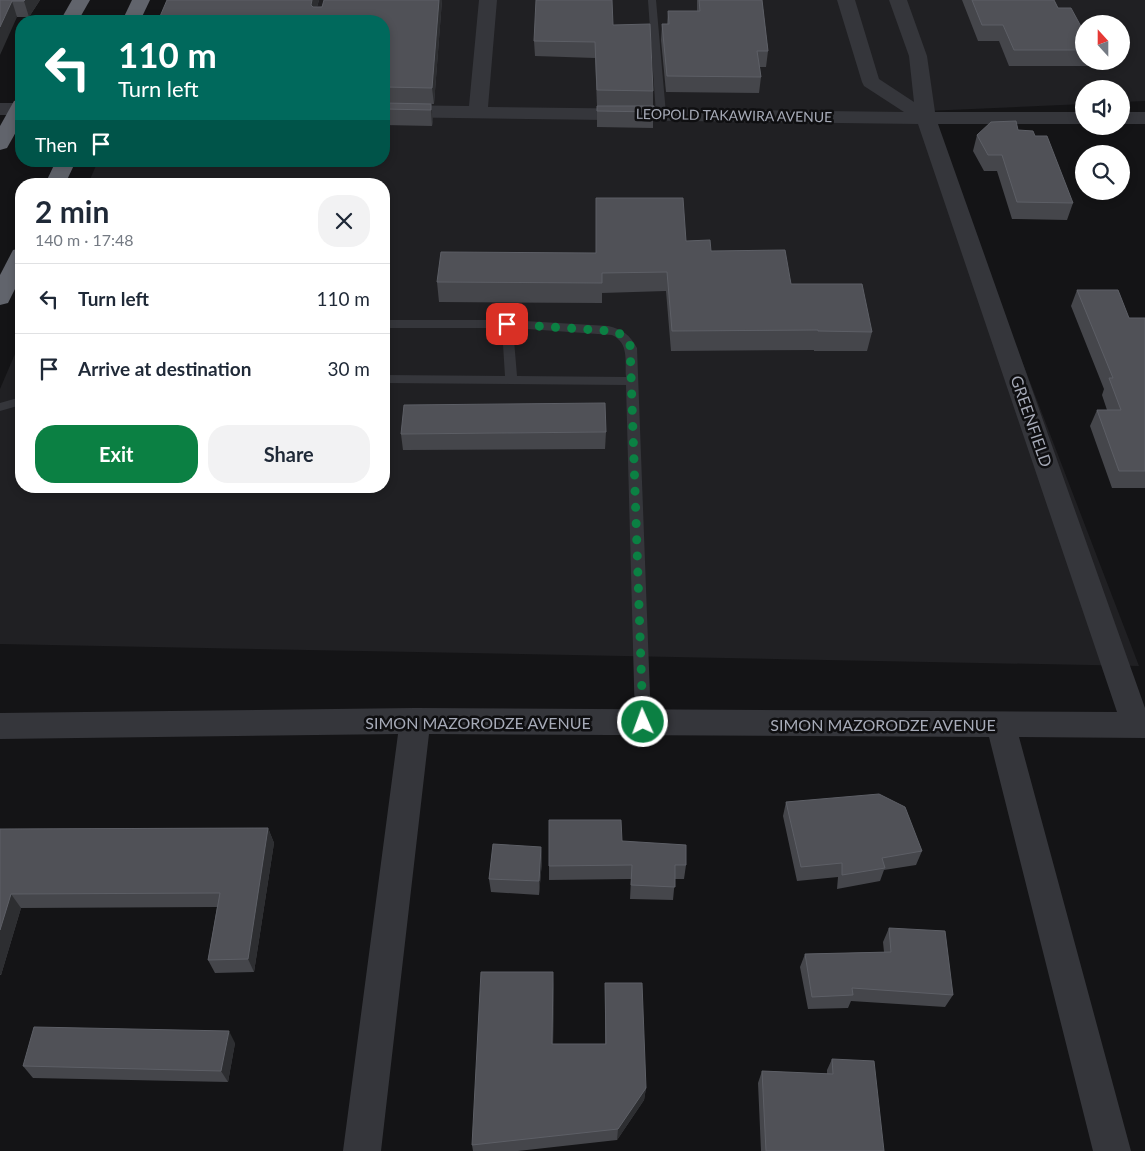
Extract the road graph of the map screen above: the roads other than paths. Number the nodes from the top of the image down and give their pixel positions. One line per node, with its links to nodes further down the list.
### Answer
1 (81, 0): 7 (highway)
2 (141, 0): 8 (highway)
3 (488, 0): 11 (street)
4 (652, 0): 12 (lane)
5 (846, 0): 13 (street)
6 (898, 0): 13 (street, GREENFIELD)
7 (72, 15)
8 (134, 15)
9 (15, 108): 17 (highway)
10 (390, 111): 11 (street, LEOPOLD TAKAWIRA AVENUE)
11 (478, 111): 12 (street, LEOPOLD TAKAWIRA AVENUE)
12 (661, 114): 13 (street, LEOPOLD TAKAWIRA AVENUE)
13 (926, 118): 14 (street, LEOPOLD TAKAWIRA AVENUE); 30 (street, GREENFIELD)
14 (1075, 118)
15 (1130, 118): 16 (street)
16 (1145, 118)
17 (0, 144)
18 (15, 269): 19 (highway)
19 (8, 286)
20 (390, 324): 21 (lane)
21 (507, 324): 23 (lane); 24 (lane)
22 (390, 379): 23 (lane)
23 (512, 379): 24 (lane)
24 (631, 381): 28 (lane)
25 (15, 402): 26 (lane)
26 (0, 407)
27 (415, 721): 28 (street, SIMON MAZORODZE AVENUE); 31 (street, SIMON MAZORODZE AVENUE); 32 (street)
28 (643, 722): 29 (street, SIMON MAZORODZE AVENUE)
29 (1001, 725): 30 (street, SIMON MAZORODZE AVENUE); 33 (street)
30 (1140, 725)
31 (0, 726)
32 (362, 1151)
33 (1112, 1151)

